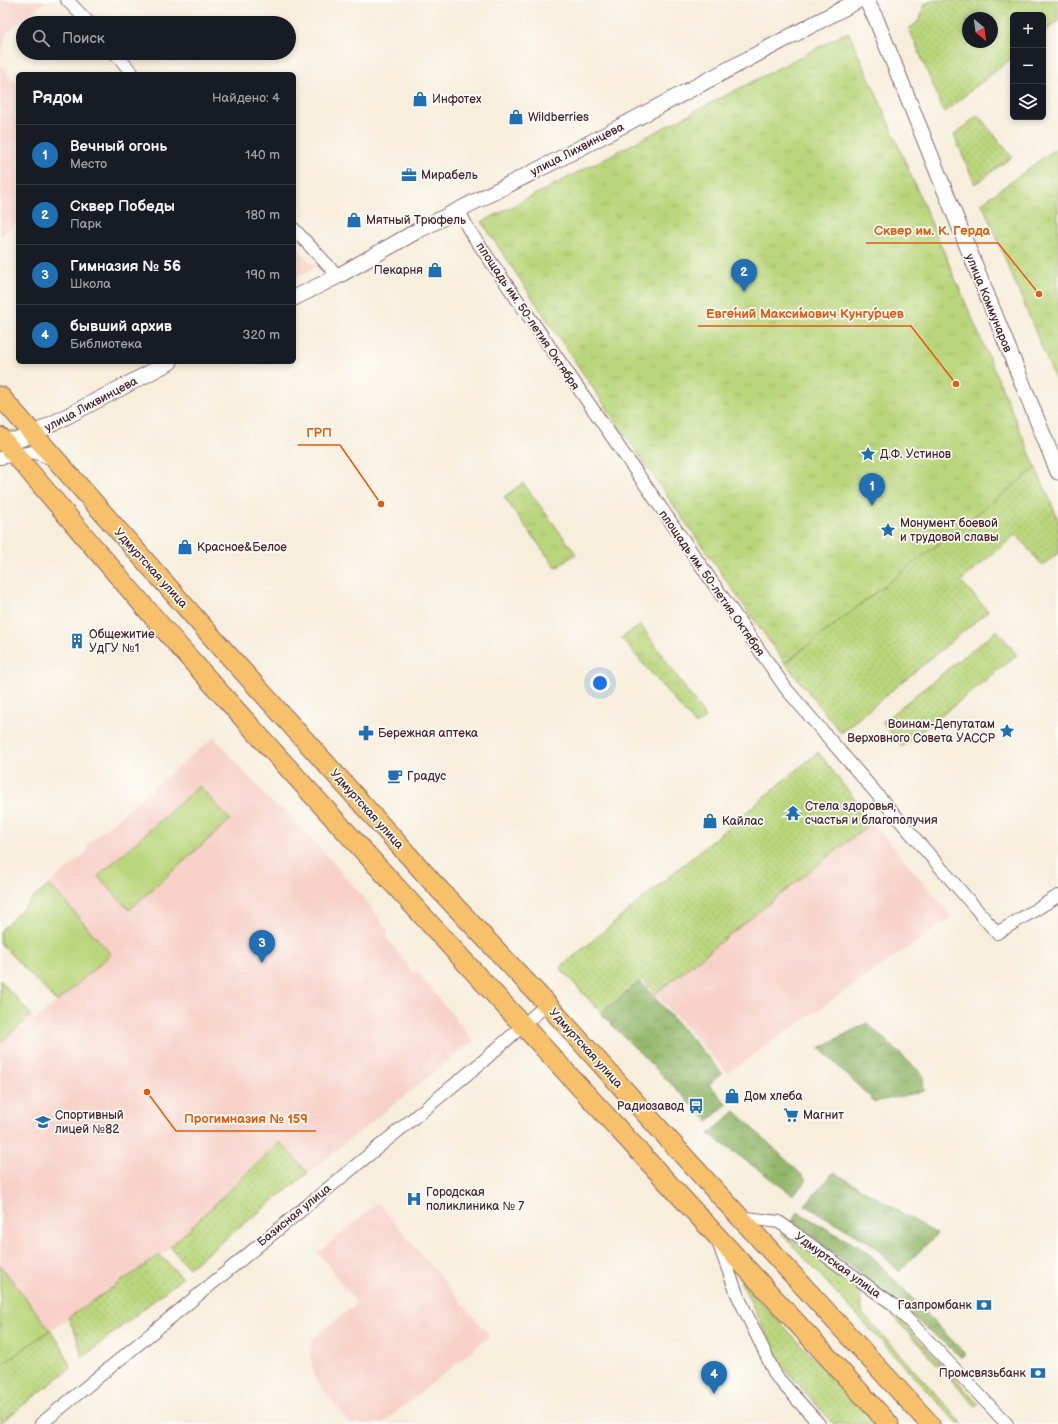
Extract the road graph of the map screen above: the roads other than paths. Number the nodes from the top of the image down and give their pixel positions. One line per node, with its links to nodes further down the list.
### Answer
1 (67, 0): 4 (street)
2 (859, 0): 7 (street, улица Лихвинцева)
3 (866, 0): 16 (street, улица Коммунаров)
4 (82, 16)
5 (121, 60): 6 (street)
6 (131, 72)
7 (458, 209): 9 (street, улица Лихвинцева); 20 (street, площадь им. 50-летия Октября)
8 (296, 231): 9 (street)
9 (338, 276): 10 (street, улица Лихвинцева)
10 (296, 297)
11 (166, 364): 13 (street, улица Лихвинцева)
12 (0, 396): 13 (main road, Удмуртская улица)
13 (33, 434): 14 (street, улица Лихвинцева); 15 (main road, Удмуртская улица)
14 (4, 447): 15 (street); 18 (main road)
15 (55, 460): 17 (main road, Удмуртская улица)
16 (1058, 472)
17 (212, 637): 18 (main road); 19 (main road, Удмуртская улица)
18 (189, 658): 21 (main road)
19 (436, 885): 21 (main road); 22 (main road, Удмуртская улица)
20 (1058, 896)
21 (413, 905): 23 (main road)
22 (547, 1004): 23 (street, Базисная улица); 24 (main road, Удмуртская улица)
23 (523, 1025): 25 (main road); 28 (street, Базисная улица)
24 (689, 1162): 25 (main road); 26 (main road, Удмуртская улица)
25 (667, 1182): 27 (main road)
26 (740, 1217): 31 (main road, Удмуртская улица); 32 (street, Удмуртская улица)
27 (714, 1231): 29 (street); 30 (main road)
28 (41, 1424)
29 (819, 1424)
30 (889, 1424)
31 (930, 1424)
32 (1007, 1424)

